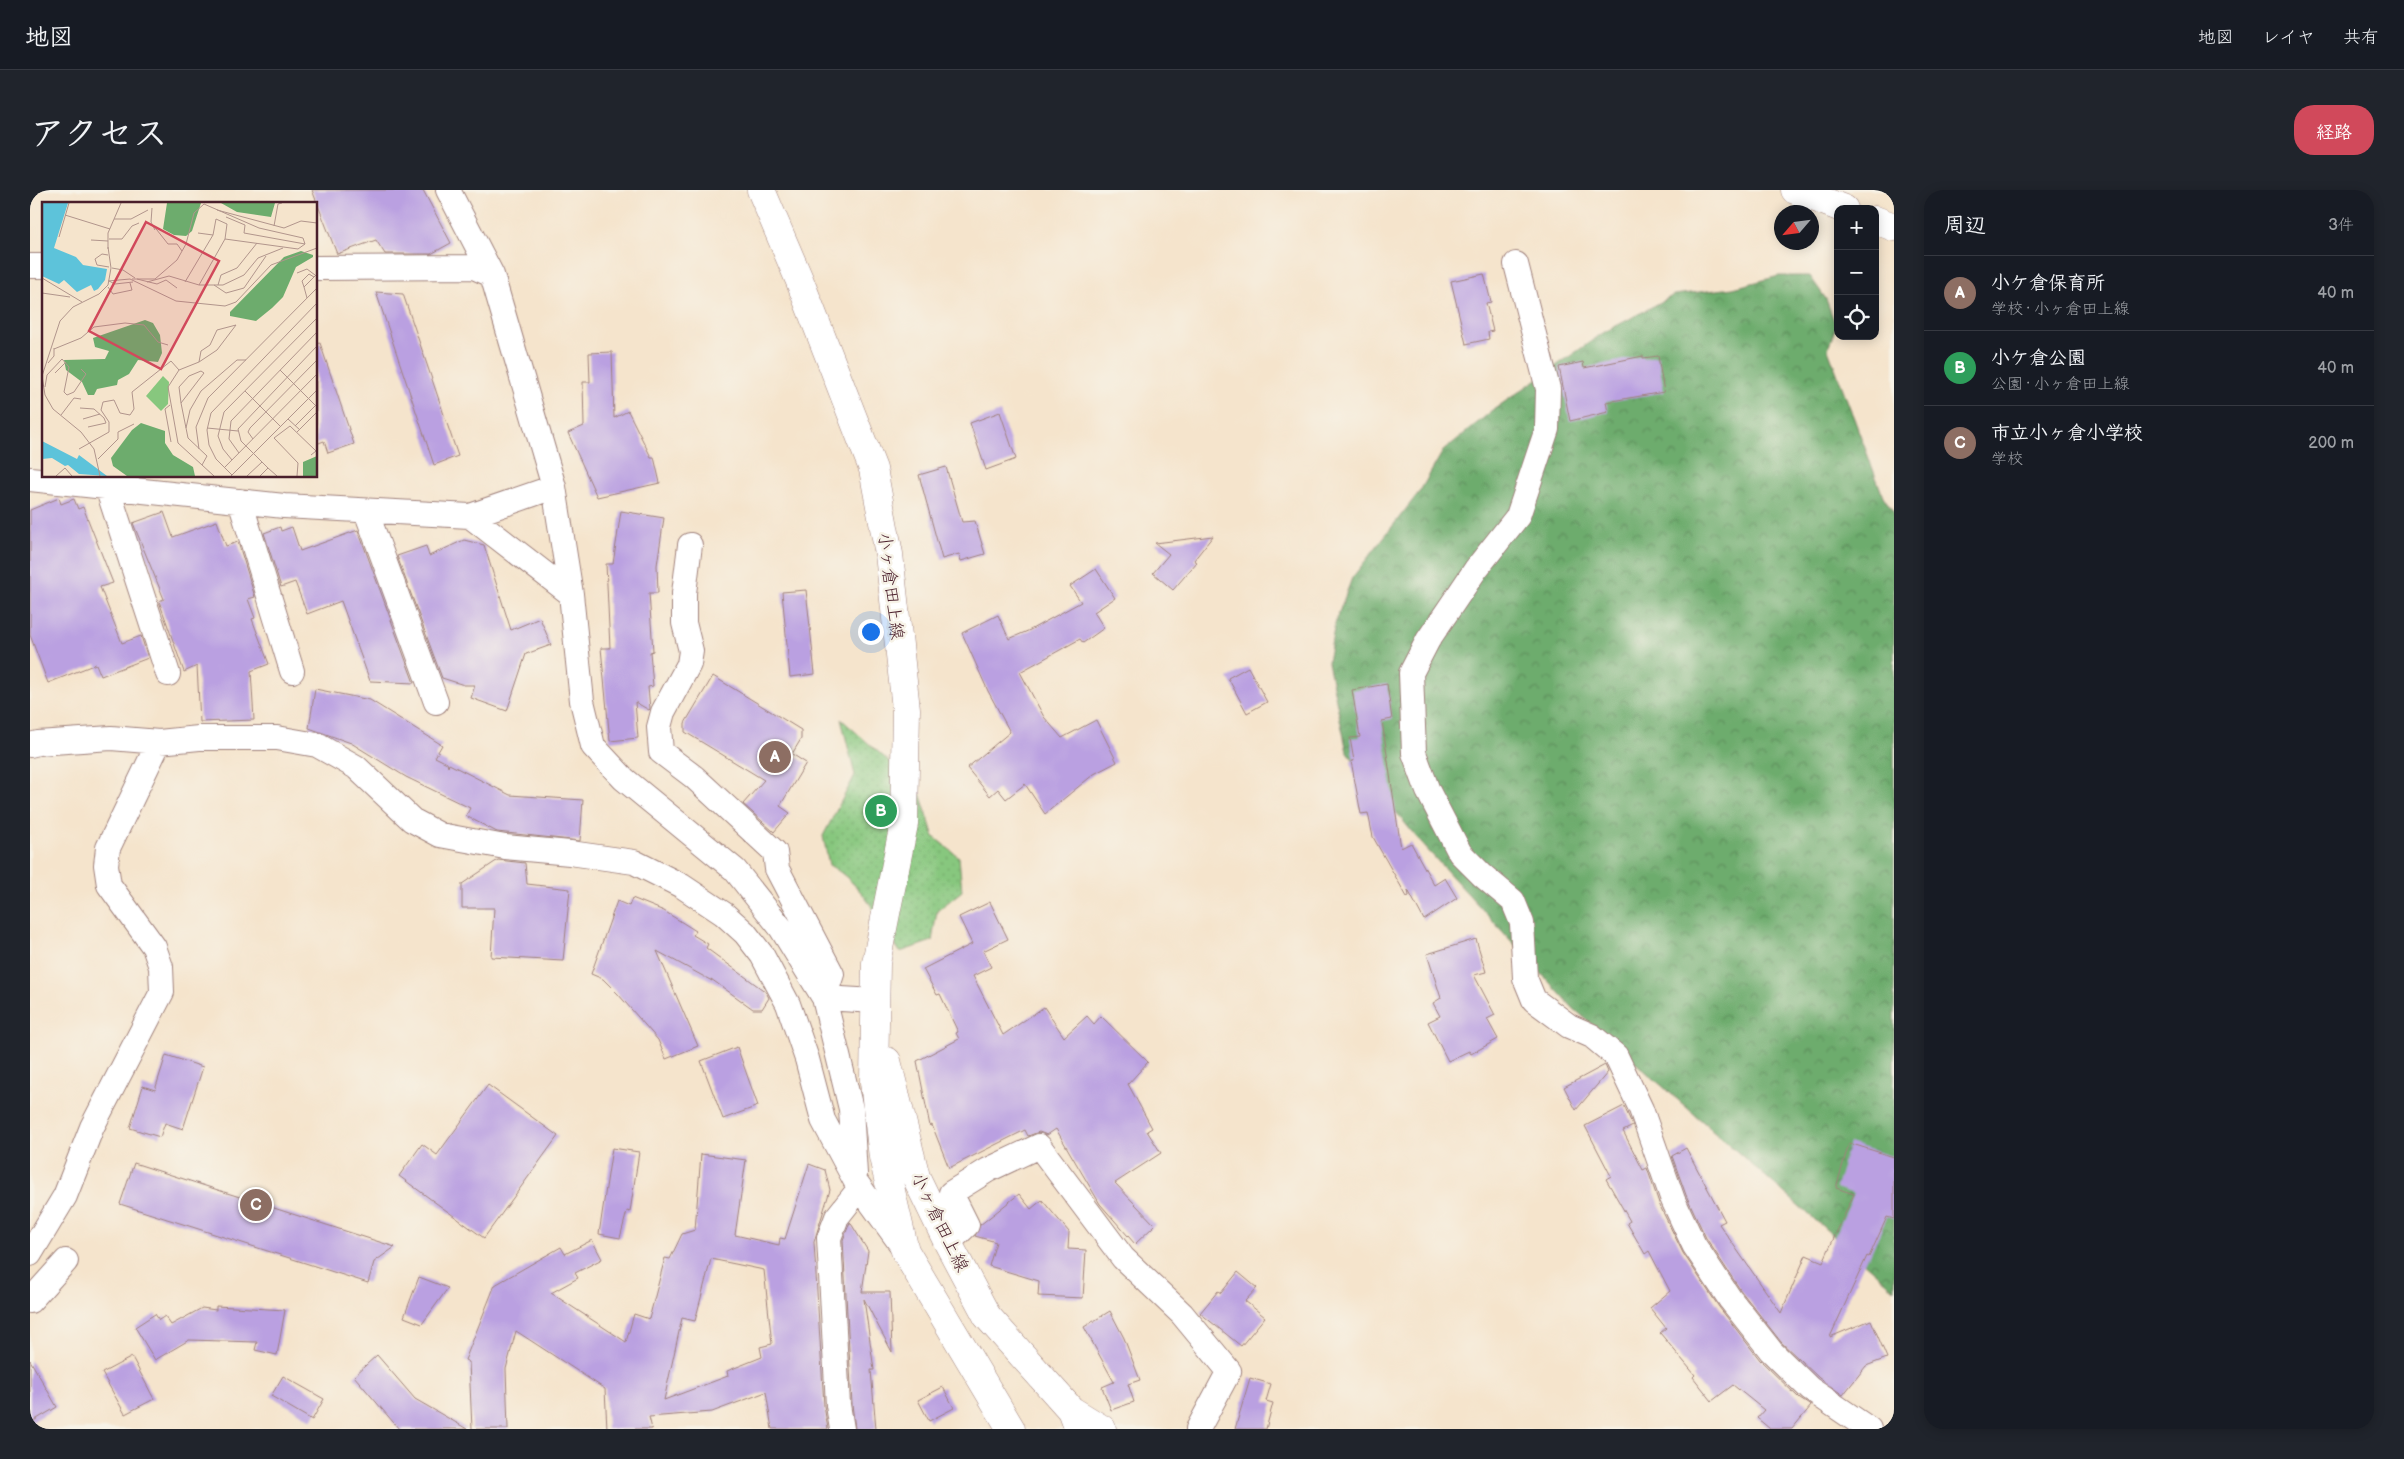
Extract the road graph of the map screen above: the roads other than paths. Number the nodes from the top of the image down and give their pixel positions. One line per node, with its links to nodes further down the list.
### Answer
1 (448, 190): 9 (street)
2 (761, 190): 24 (main road, 小ヶ倉田上線)
3 (1795, 190): 4 (main road)
4 (1834, 205)
5 (1879, 221): 6 (main road)
6 (1894, 227)
7 (1516, 264): 36 (street)
8 (318, 268): 9 (street)
9 (492, 275): 12 (street)
10 (30, 479): 11 (street)
11 (106, 487): 13 (street); 19 (street)
12 (554, 487): 15 (street); 17 (street)
13 (240, 501): 14 (street); 18 (street)
14 (366, 511): 15 (street); 20 (street)
15 (470, 516): 17 (street)
16 (690, 546): 23 (street)
17 (571, 594): 23 (street)
18 (292, 671)
19 (168, 674)
20 (436, 702)
21 (159, 742): 22 (street); 25 (street); 28 (street)
22 (30, 745)
23 (824, 998): 24 (street); 25 (street)
24 (875, 1001): 26 (main road, 小ヶ倉田上線); 27 (main road, 小ヶ倉田上線)
25 (858, 1185): 27 (street); 32 (street)
26 (948, 1243): 31 (main road, 小ヶ倉田上線); 35 (street)
27 (905, 1250): 33 (main road, 小ヶ倉田上線)
28 (30, 1254)
29 (66, 1261): 30 (street)
30 (30, 1301)
31 (1074, 1420): 34 (main road, 小ヶ倉田上線)
32 (842, 1429)
33 (1011, 1429)
34 (1102, 1429)
35 (1198, 1429)
36 (1869, 1429)

